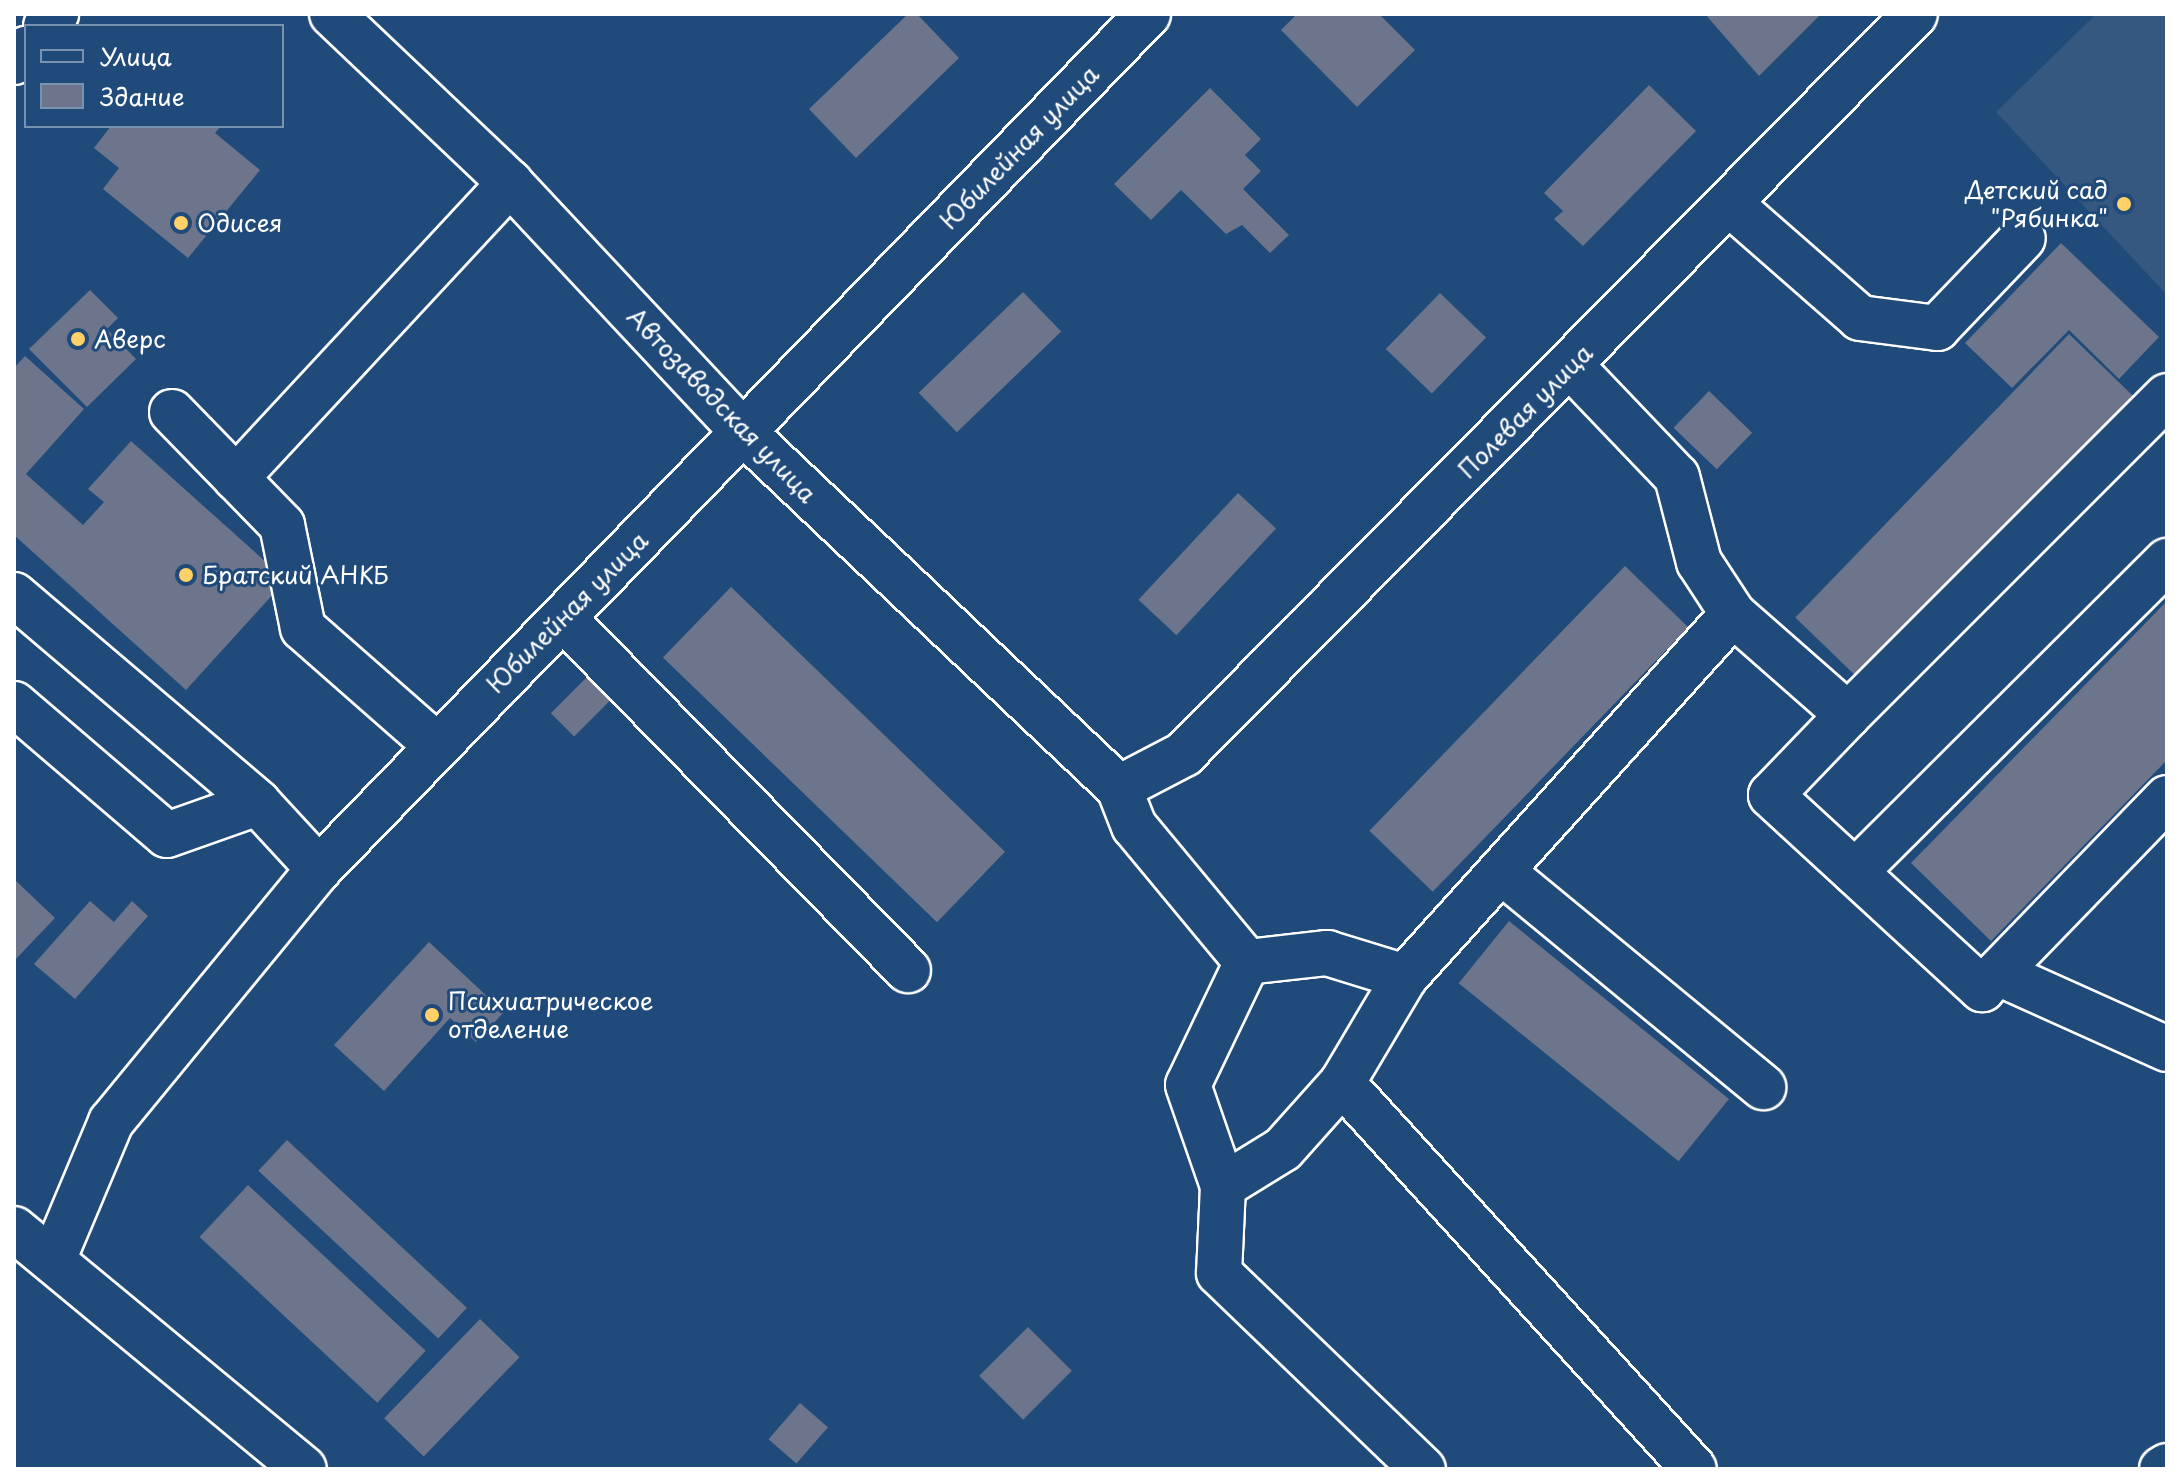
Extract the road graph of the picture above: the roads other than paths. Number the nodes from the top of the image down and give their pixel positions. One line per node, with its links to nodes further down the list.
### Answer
1 (332, 14): 4 (street, Автозаводская улица)
2 (1148, 14): 10 (street, Юбилейная улица)
3 (1915, 14): 5 (street, Полевая улица)
4 (510, 183): 10 (street, Автозаводская улица); 11 (street)
5 (1730, 204): 6 (street); 7 (street, Полевая улица)
6 (2023, 238)
7 (1571, 366): 14 (street); 19 (street, Полевая улица)
8 (2167, 396): 17 (street)
9 (172, 412): 11 (street)
10 (743, 432): 15 (street, Юбилейная улица); 19 (street, Автозаводская улица)
11 (236, 478): 18 (street)
12 (2167, 561): 24 (street)
13 (14, 595): 21 (street)
14 (1733, 614): 17 (street); 23 (street)
15 (563, 618): 18 (street, Юбилейная улица); 26 (street)
16 (14, 704): 21 (street)
17 (1848, 715): 24 (street)
18 (435, 744): 22 (street, Юбилейная улица)
19 (1119, 788): 25 (street)
20 (2167, 798): 27 (street)
21 (258, 803): 22 (street)
22 (319, 869): 34 (street, Юбилейная улица)
23 (1501, 871): 28 (street); 31 (street)
24 (1855, 872): 27 (street)
25 (1247, 962): 28 (street); 32 (street)
26 (908, 970)
27 (1998, 973): 29 (street)
28 (1405, 977): 30 (street)
29 (2167, 1049)
30 (1342, 1083): 32 (street); 37 (street)
31 (1763, 1087)
32 (1223, 1186): 36 (street)
33 (14, 1229): 34 (street)
34 (53, 1260): 35 (street)
35 (304, 1469)
36 (1423, 1469)
37 (1694, 1469)

